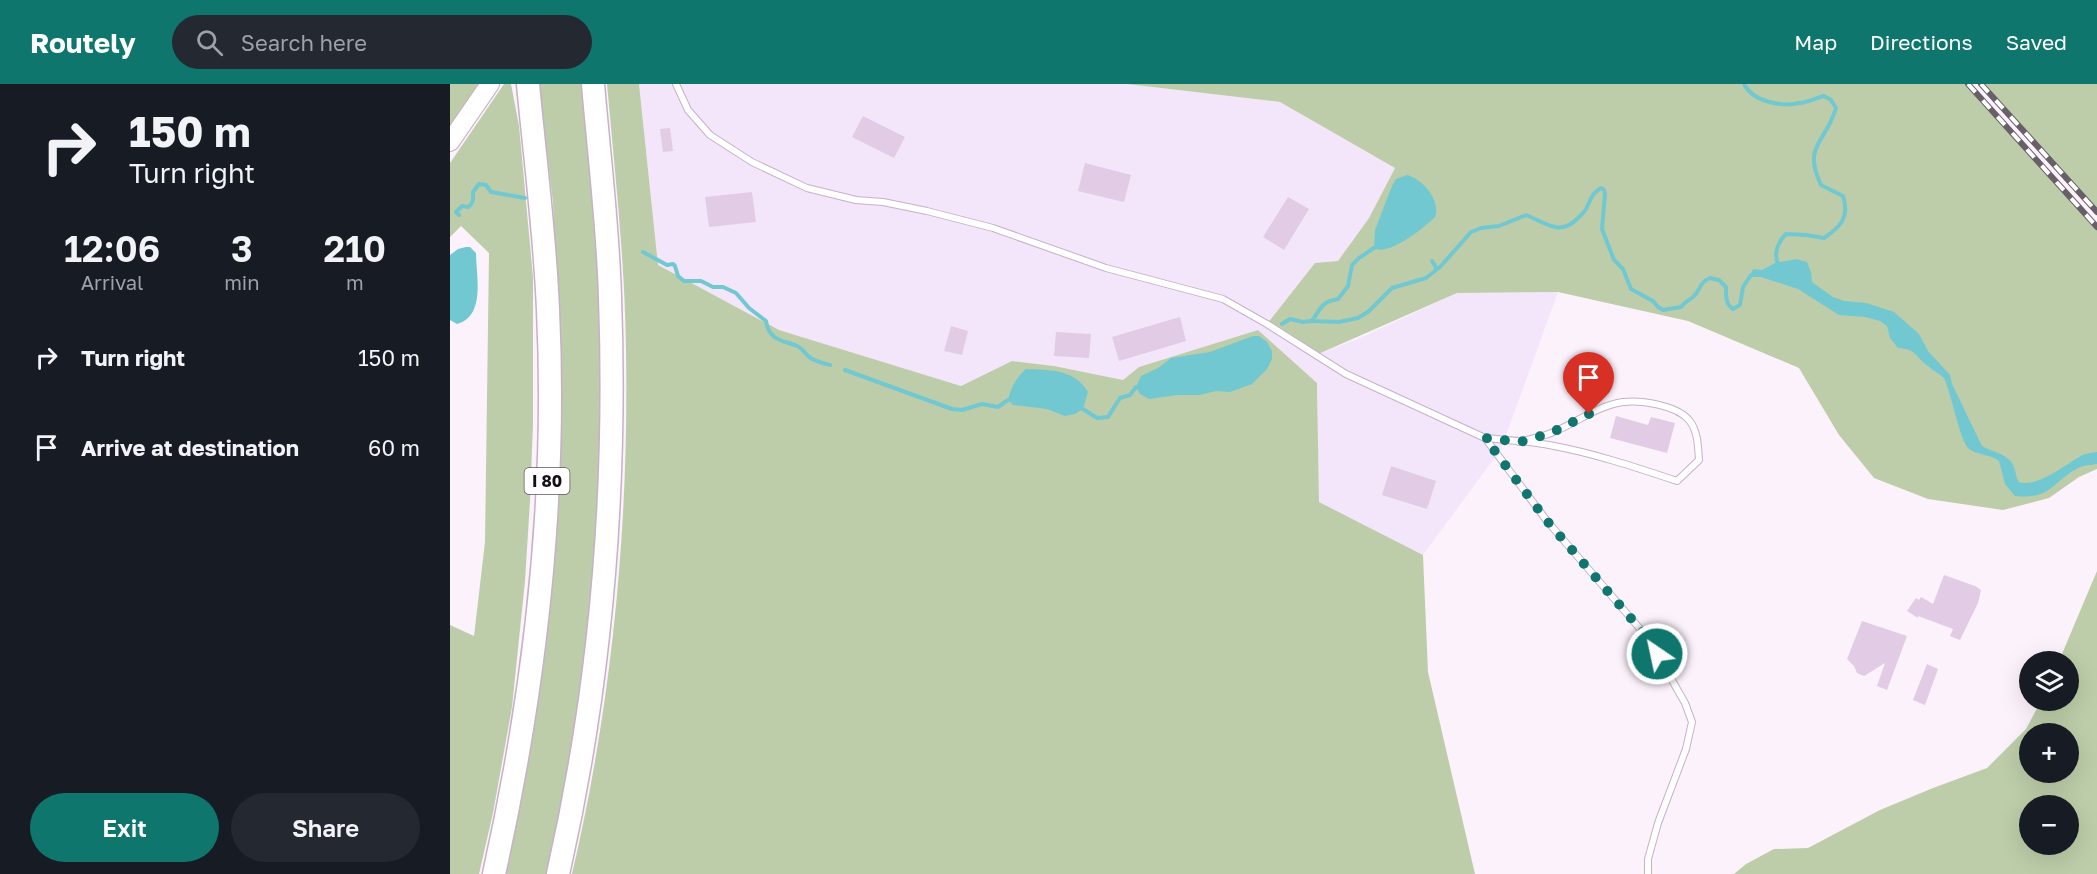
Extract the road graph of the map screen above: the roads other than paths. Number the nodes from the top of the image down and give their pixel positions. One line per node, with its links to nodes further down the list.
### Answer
1 (490, 84): 5 (main road)
2 (528, 84): 8 (highway, I 80)
3 (593, 84): 9 (highway)
4 (676, 84): 6 (lane)
5 (450, 142)
6 (1485, 438): 7 (lane); 10 (lane)
7 (1520, 442): 7 (lane)
8 (494, 874)
9 (558, 874)
10 (1648, 874)

